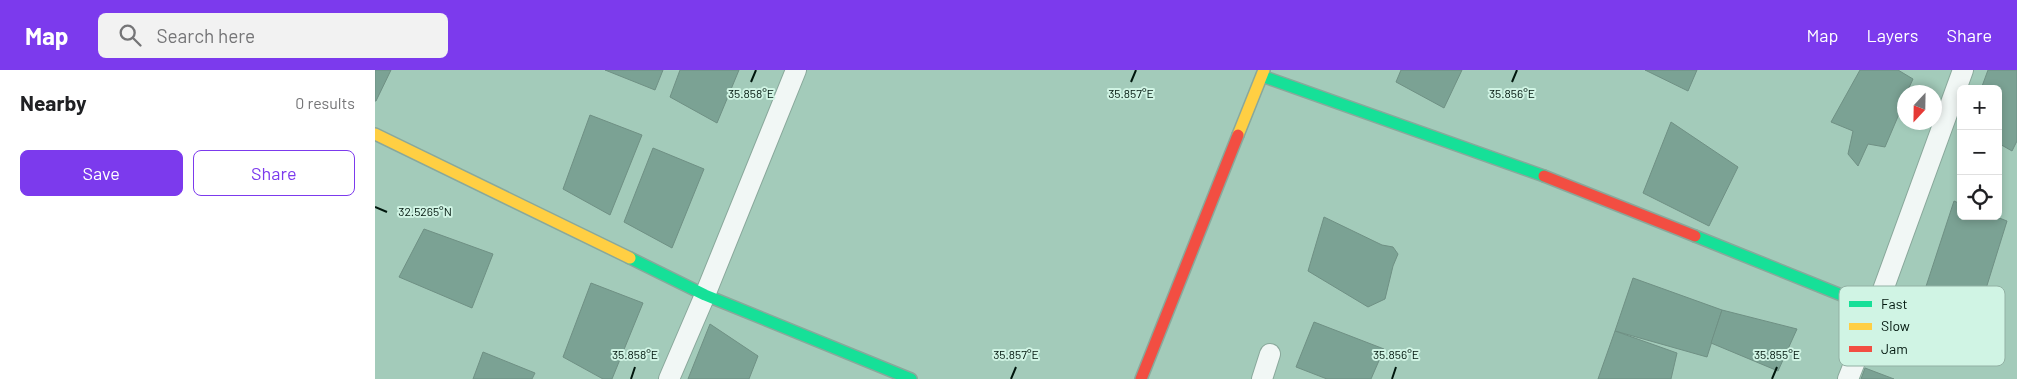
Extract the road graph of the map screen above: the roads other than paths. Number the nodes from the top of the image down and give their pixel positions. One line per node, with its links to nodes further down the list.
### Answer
1 (796, 70): 7 (street)
2 (1963, 70): 5 (street)
3 (1263, 73): 6 (street); 12 (street)
4 (375, 134): 7 (street)
5 (1884, 286)
6 (1839, 294)
7 (705, 295): 10 (street); 11 (street)
8 (1270, 354): 13 (street)
9 (1853, 366): 14 (street)
10 (669, 379)
11 (911, 379)
12 (1141, 379)
13 (1261, 379)
14 (1848, 379)

